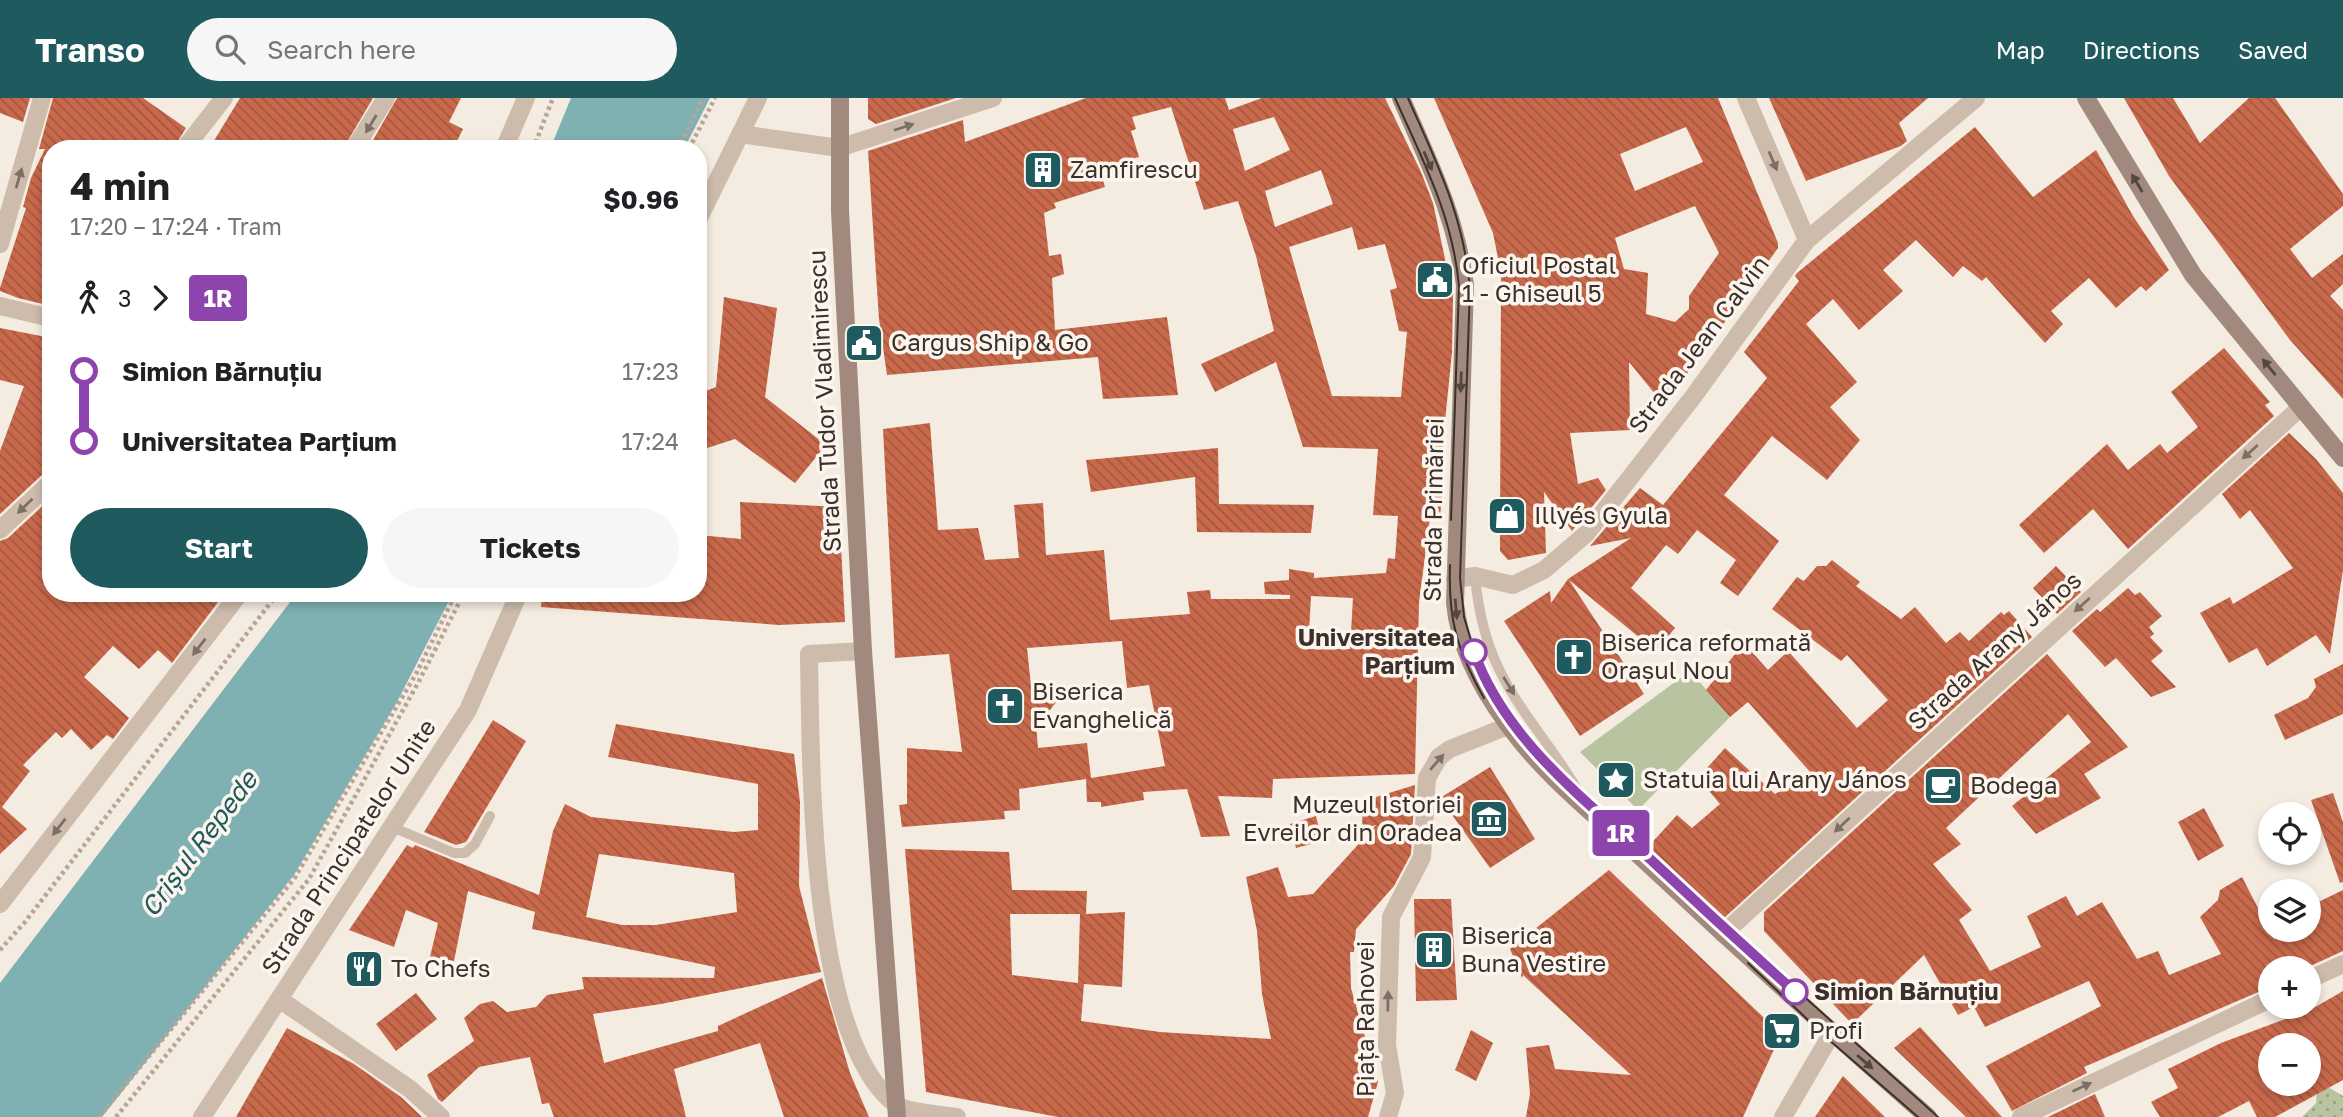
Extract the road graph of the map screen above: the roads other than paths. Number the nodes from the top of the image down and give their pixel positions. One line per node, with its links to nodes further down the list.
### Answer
1 (42, 98): 19 (street, one-way to 1)
2 (223, 98): 13 (street)
3 (386, 98): 14 (street, one-way to 14)
4 (526, 98): 15 (street)
5 (758, 98): 12 (street)
6 (840, 98): 16 (street, Strada Tudor Vladimirescu)
7 (993, 98): 16 (street, one-way to 7)
8 (1401, 98): 27 (street, Strada Primăriei, one-way to 27)
9 (1746, 98): 18 (street, one-way to 18)
10 (1976, 98): 18 (street, Strada Jean Calvin)
11 (2086, 98): 22 (street, one-way to 11)
12 (740, 134): 16 (street); 17 (street)
13 (198, 140)
14 (360, 140)
15 (508, 140)
16 (839, 148): 30 (street, Strada Tudor Vladimirescu)
17 (707, 202)
18 (1807, 240): 26 (street, Strada Jean Calvin)
19 (0, 244)
20 (0, 306): 21 (street)
21 (42, 316)
22 (2301, 407): 23 (street); 36 (street, Strada Arany János, one-way to 36)
23 (2343, 458)
24 (42, 490): 25 (street, one-way to 25)
25 (0, 530)
26 (1475, 576): 27 (street, Strada Jean Calvin); 32 (lane, one-way to 32)
27 (1455, 579): 31 (street, Strada Primăriei, one-way to 31)
28 (233, 602): 35 (street, one-way to 35)
29 (515, 602): 34 (street, Strada Principatelor Unite)
30 (863, 652): 42 (street, Strada Tudor Vladimirescu); 42 (street)
31 (1508, 726): 32 (street, Strada Primăriei); 46 (street, Piața Rahovei, one-way to 31)
32 (1588, 807): 36 (street, Strada Primăriei)
33 (490, 816): 34 (lane)
34 (392, 827): 39 (street, Strada Principatelor Unite)
35 (0, 904)
36 (1723, 934): 41 (street, Strada Primăriei)
37 (2343, 964): 38 (street)
38 (2321, 974)
39 (279, 999): 43 (street, Strada Principatelor Unite); 44 (street)
40 (2258, 1005): 49 (street, one-way to 40)
41 (1832, 1033): 47 (street); 48 (street, Strada Primăriei, one-way to 48)
42 (897, 1112): 45 (street)
43 (202, 1117)
44 (441, 1117)
45 (957, 1117)
46 (1388, 1117)
47 (1783, 1117)
48 (1928, 1117)
49 (2021, 1117)

